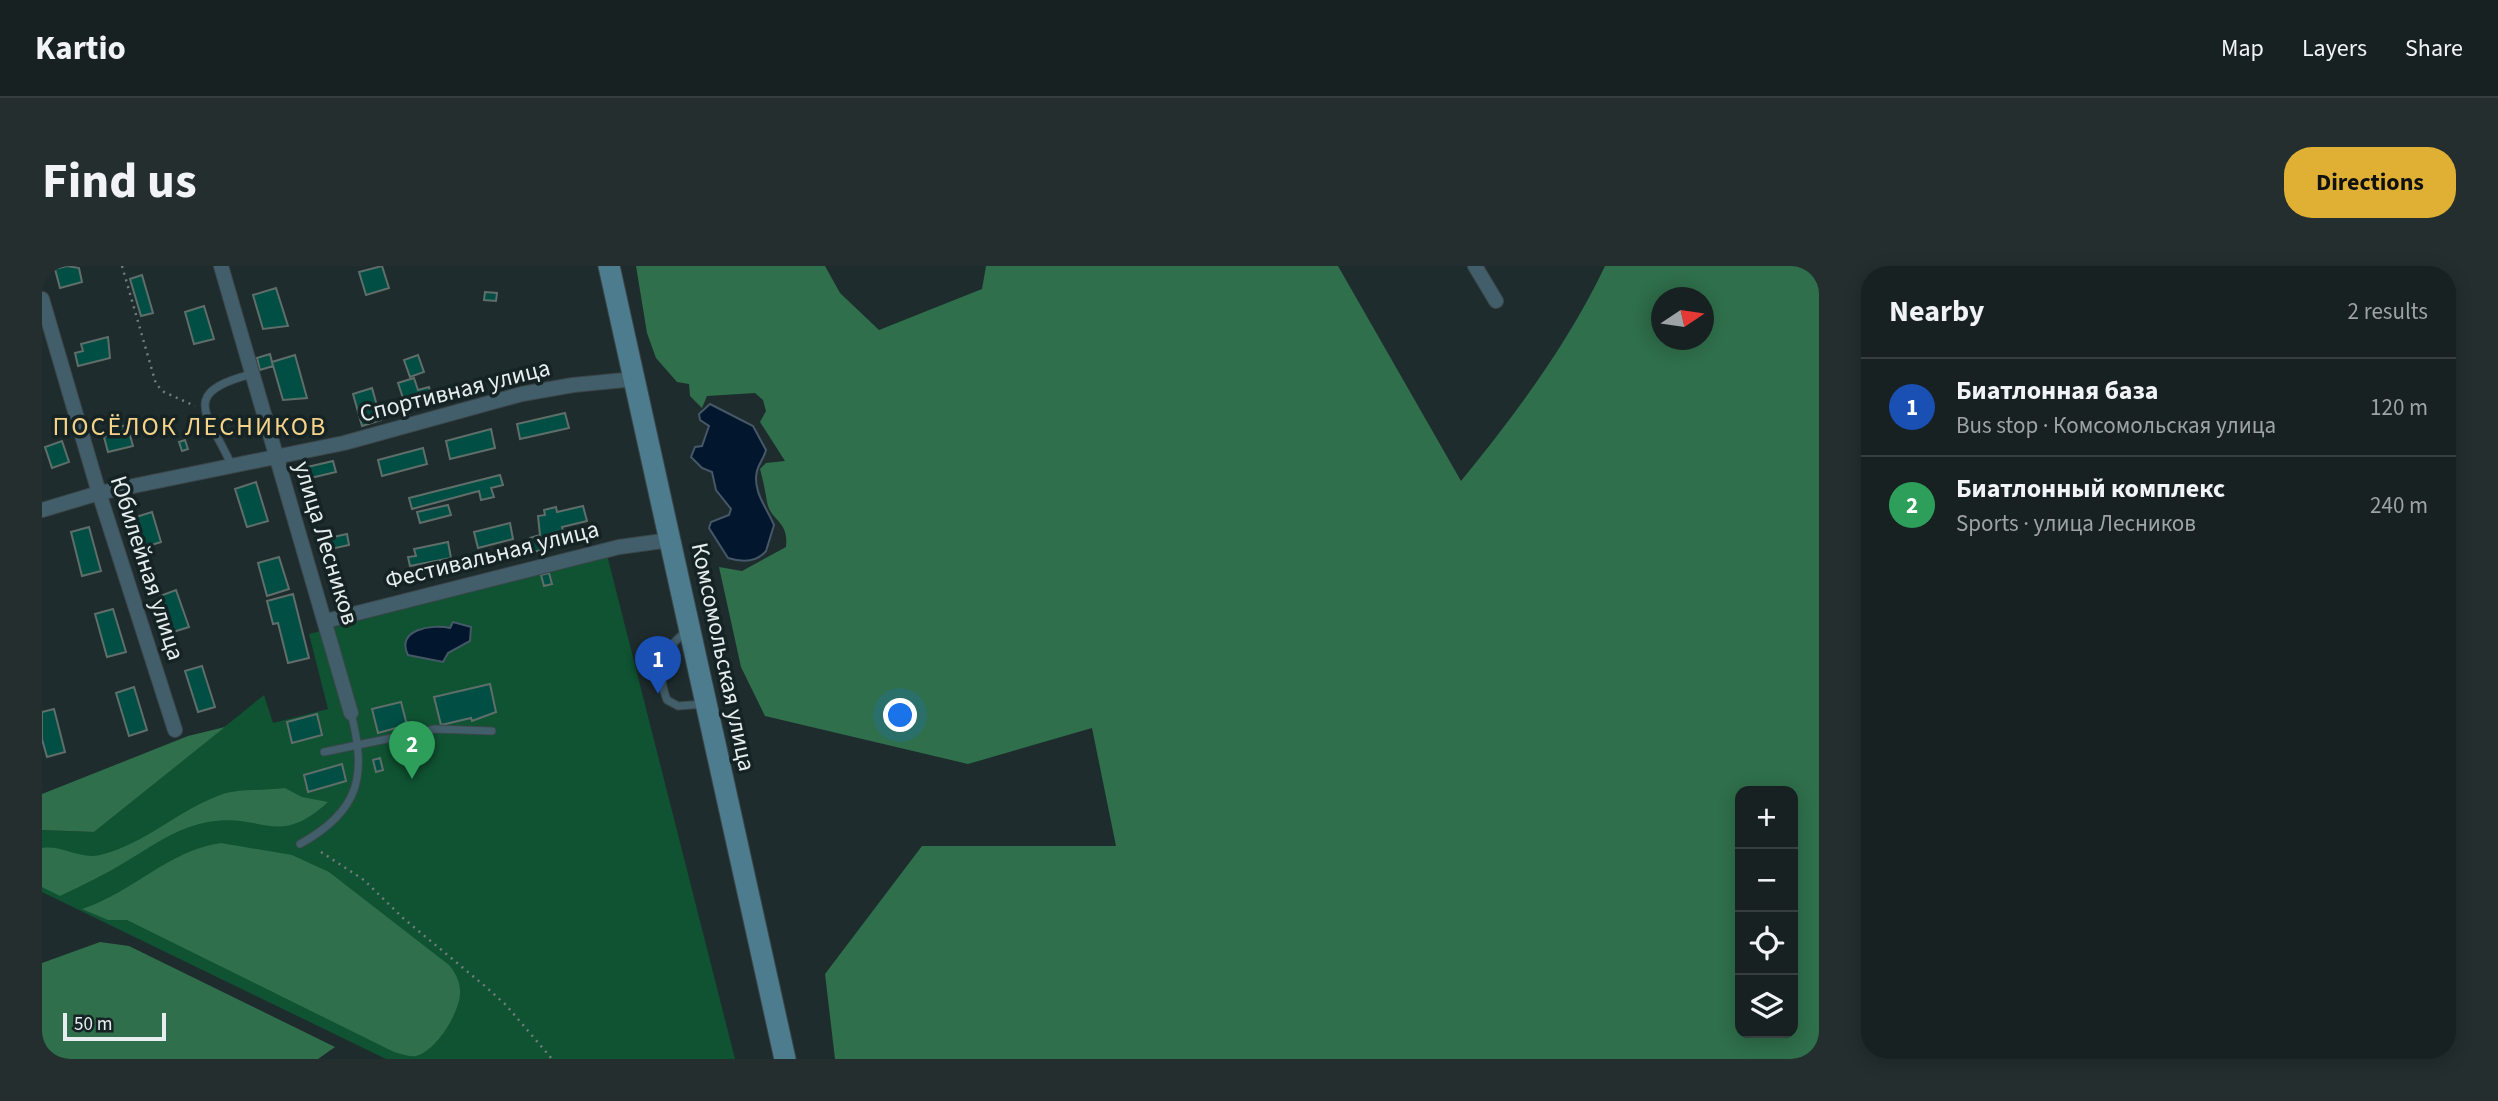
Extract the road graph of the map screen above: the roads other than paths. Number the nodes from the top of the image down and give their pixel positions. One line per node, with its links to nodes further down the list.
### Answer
1 (221, 266): 6 (street, улица Лесников)
2 (610, 266): 7 (main road, Комсомольская улица)
3 (1475, 266): 5 (street)
4 (42, 299): 10 (street, Юбилейная улица)
5 (1496, 301)
6 (252, 374): 8 (street, улица Лесников); 9 (lane)
7 (635, 379): 8 (street, Спортивная улица); 12 (main road, Комсомольская улица)
8 (276, 455): 9 (street, Спортивная улица); 13 (street, улица Лесников)
9 (231, 464): 10 (street, Спортивная улица)
10 (99, 493): 11 (street, Спортивная улица); 17 (street, Юбилейная улица)
11 (42, 510)
12 (670, 540): 13 (street, Фестивальная улица); 14 (main road, Комсомольская улица)
13 (326, 621): 16 (street, улица Лесников)
14 (690, 630): 15 (main road, Комсомольская улица); 15 (lane)
15 (706, 703): 22 (main road, Комсомольская улица)
16 (351, 713): 19 (lane)
17 (175, 730)
18 (492, 732): 19 (lane)
19 (359, 745): 20 (lane); 21 (lane)
20 (324, 752)
21 (300, 844)
22 (785, 1059)

